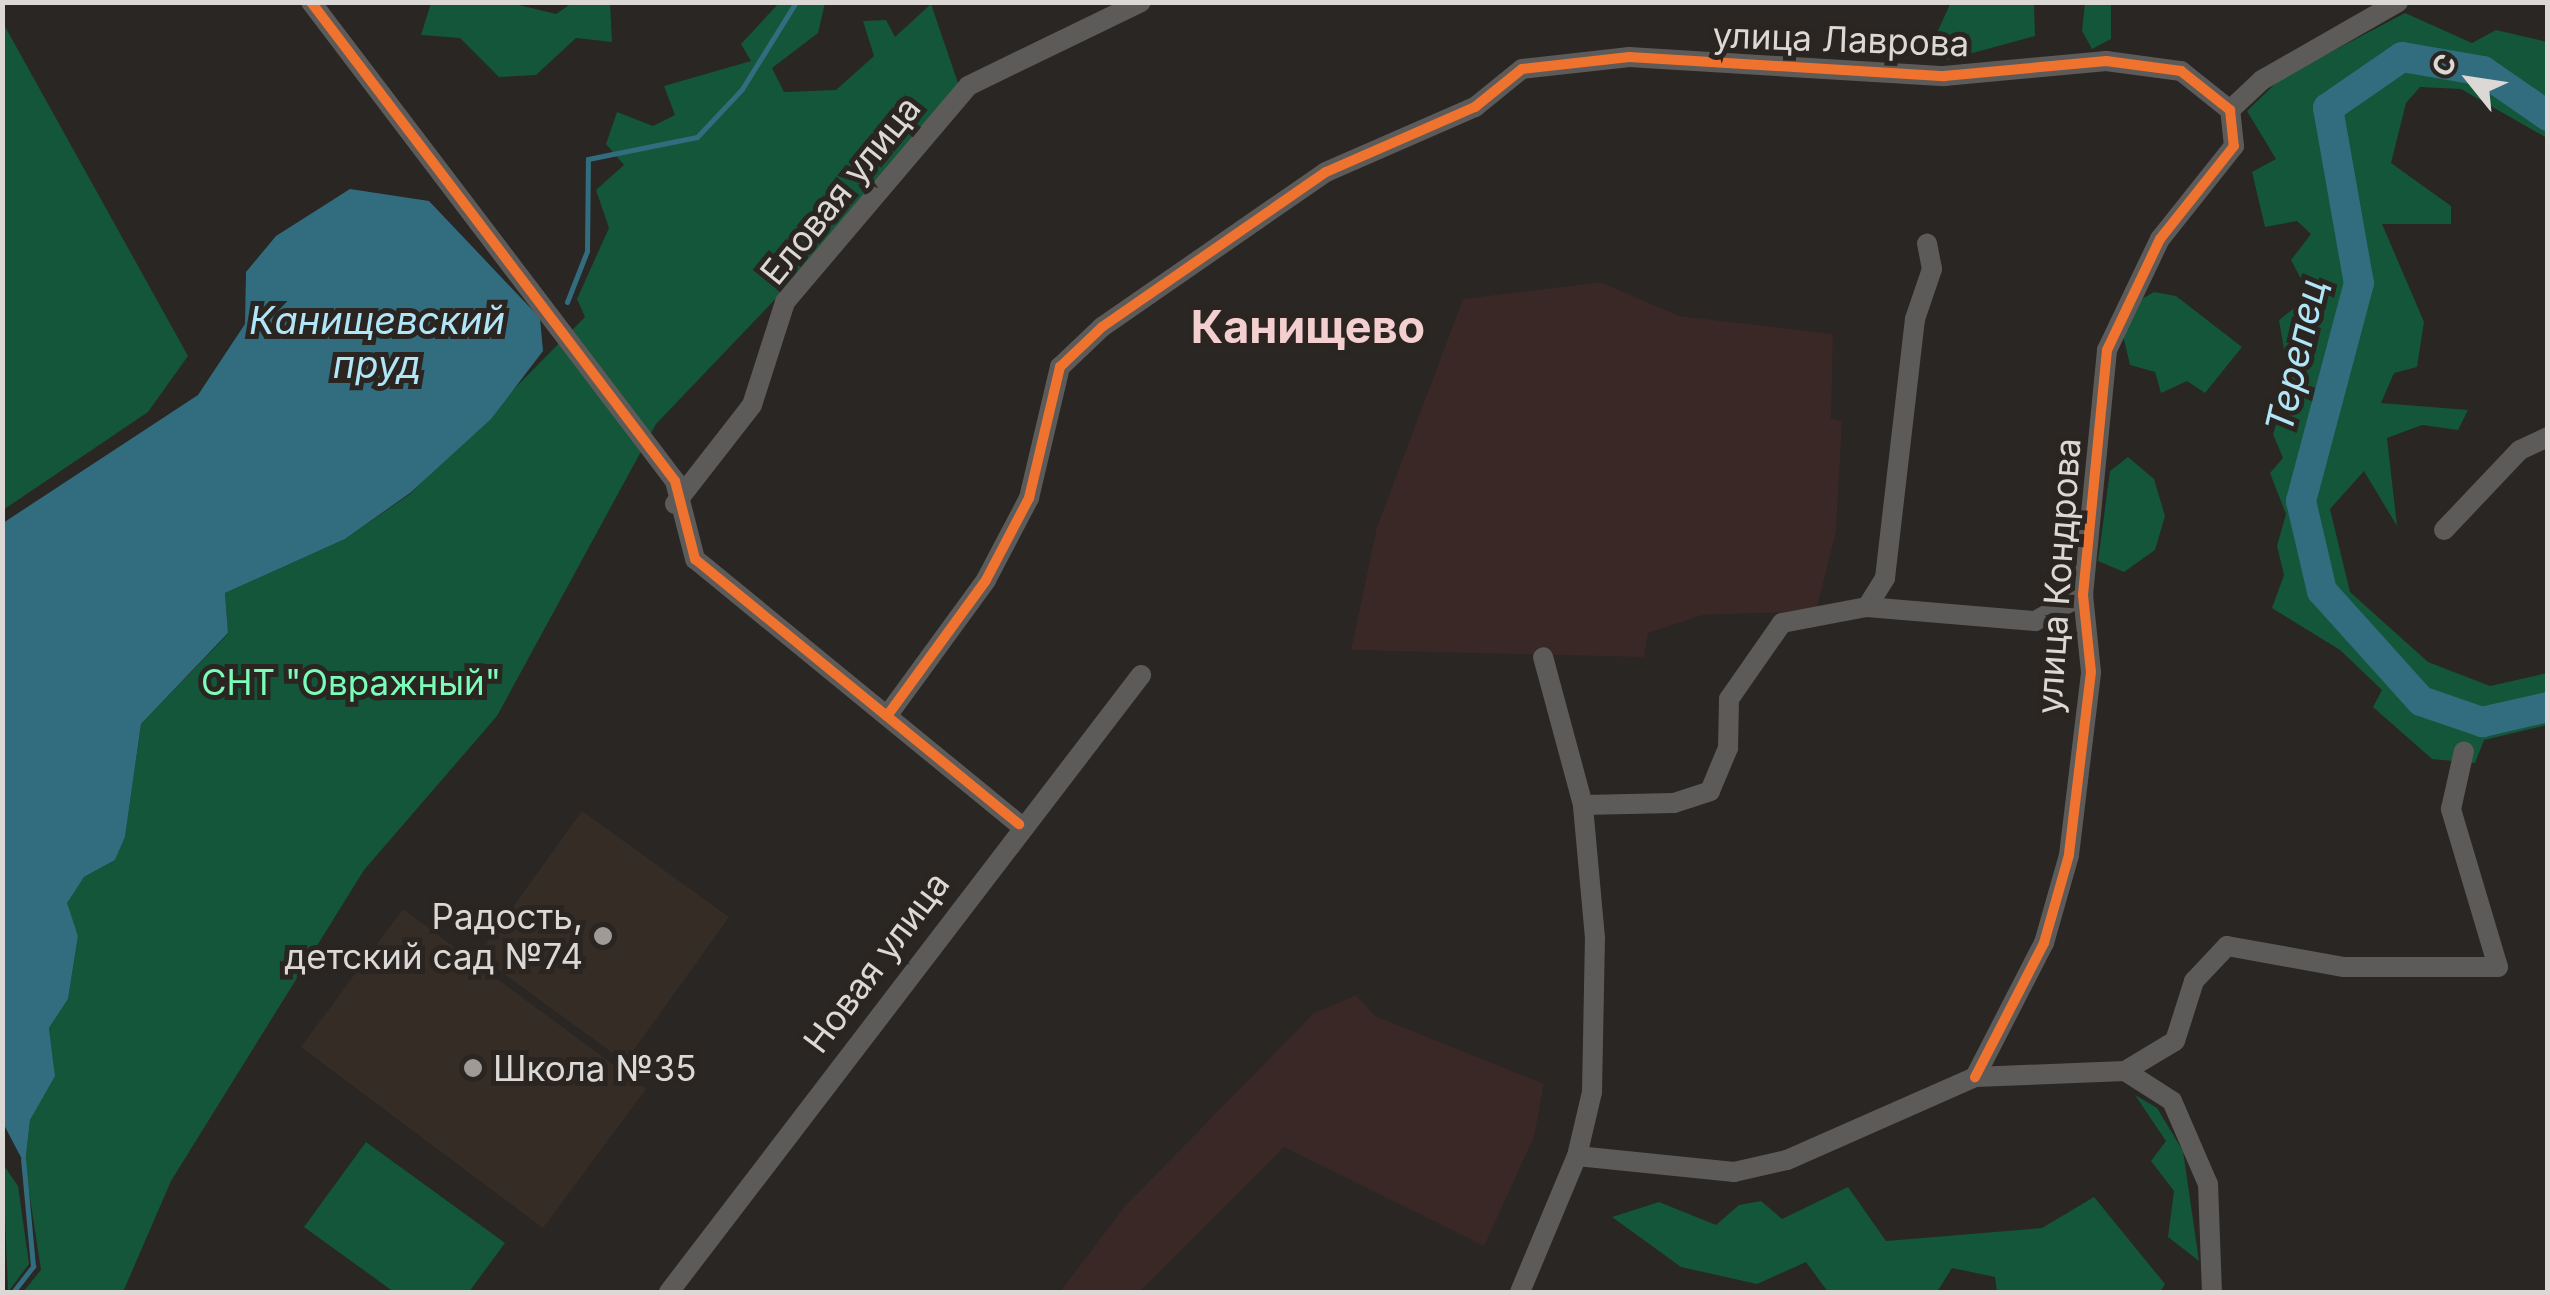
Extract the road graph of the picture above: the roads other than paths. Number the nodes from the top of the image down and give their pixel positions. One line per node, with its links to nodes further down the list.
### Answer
1 (311, 2): 7 (street)
2 (1142, 2): 7 (street, Еловая улица)
3 (2398, 2): 4 (street)
4 (2230, 110): 9 (street, улица Кондрова); 13 (street, улица Лаврова)
5 (1927, 243): 10 (street)
6 (2548, 437): 8 (street)
7 (675, 504): 13 (street)
8 (2444, 530)
9 (2083, 594): 10 (street); 18 (street, улица Кондрова)
10 (1867, 607): 15 (street)
11 (1542, 657): 15 (street)
12 (1141, 675): 16 (street, Новая улица)
13 (887, 716): 16 (street)
14 (2464, 750): 17 (street)
15 (1583, 805): 19 (street)
16 (1020, 824): 20 (street, Новая улица)
17 (2125, 1071): 18 (street); 22 (street)
18 (1975, 1077): 19 (street)
19 (1577, 1156): 21 (street)
20 (669, 1292)
21 (1520, 1292)
22 (2212, 1292)

